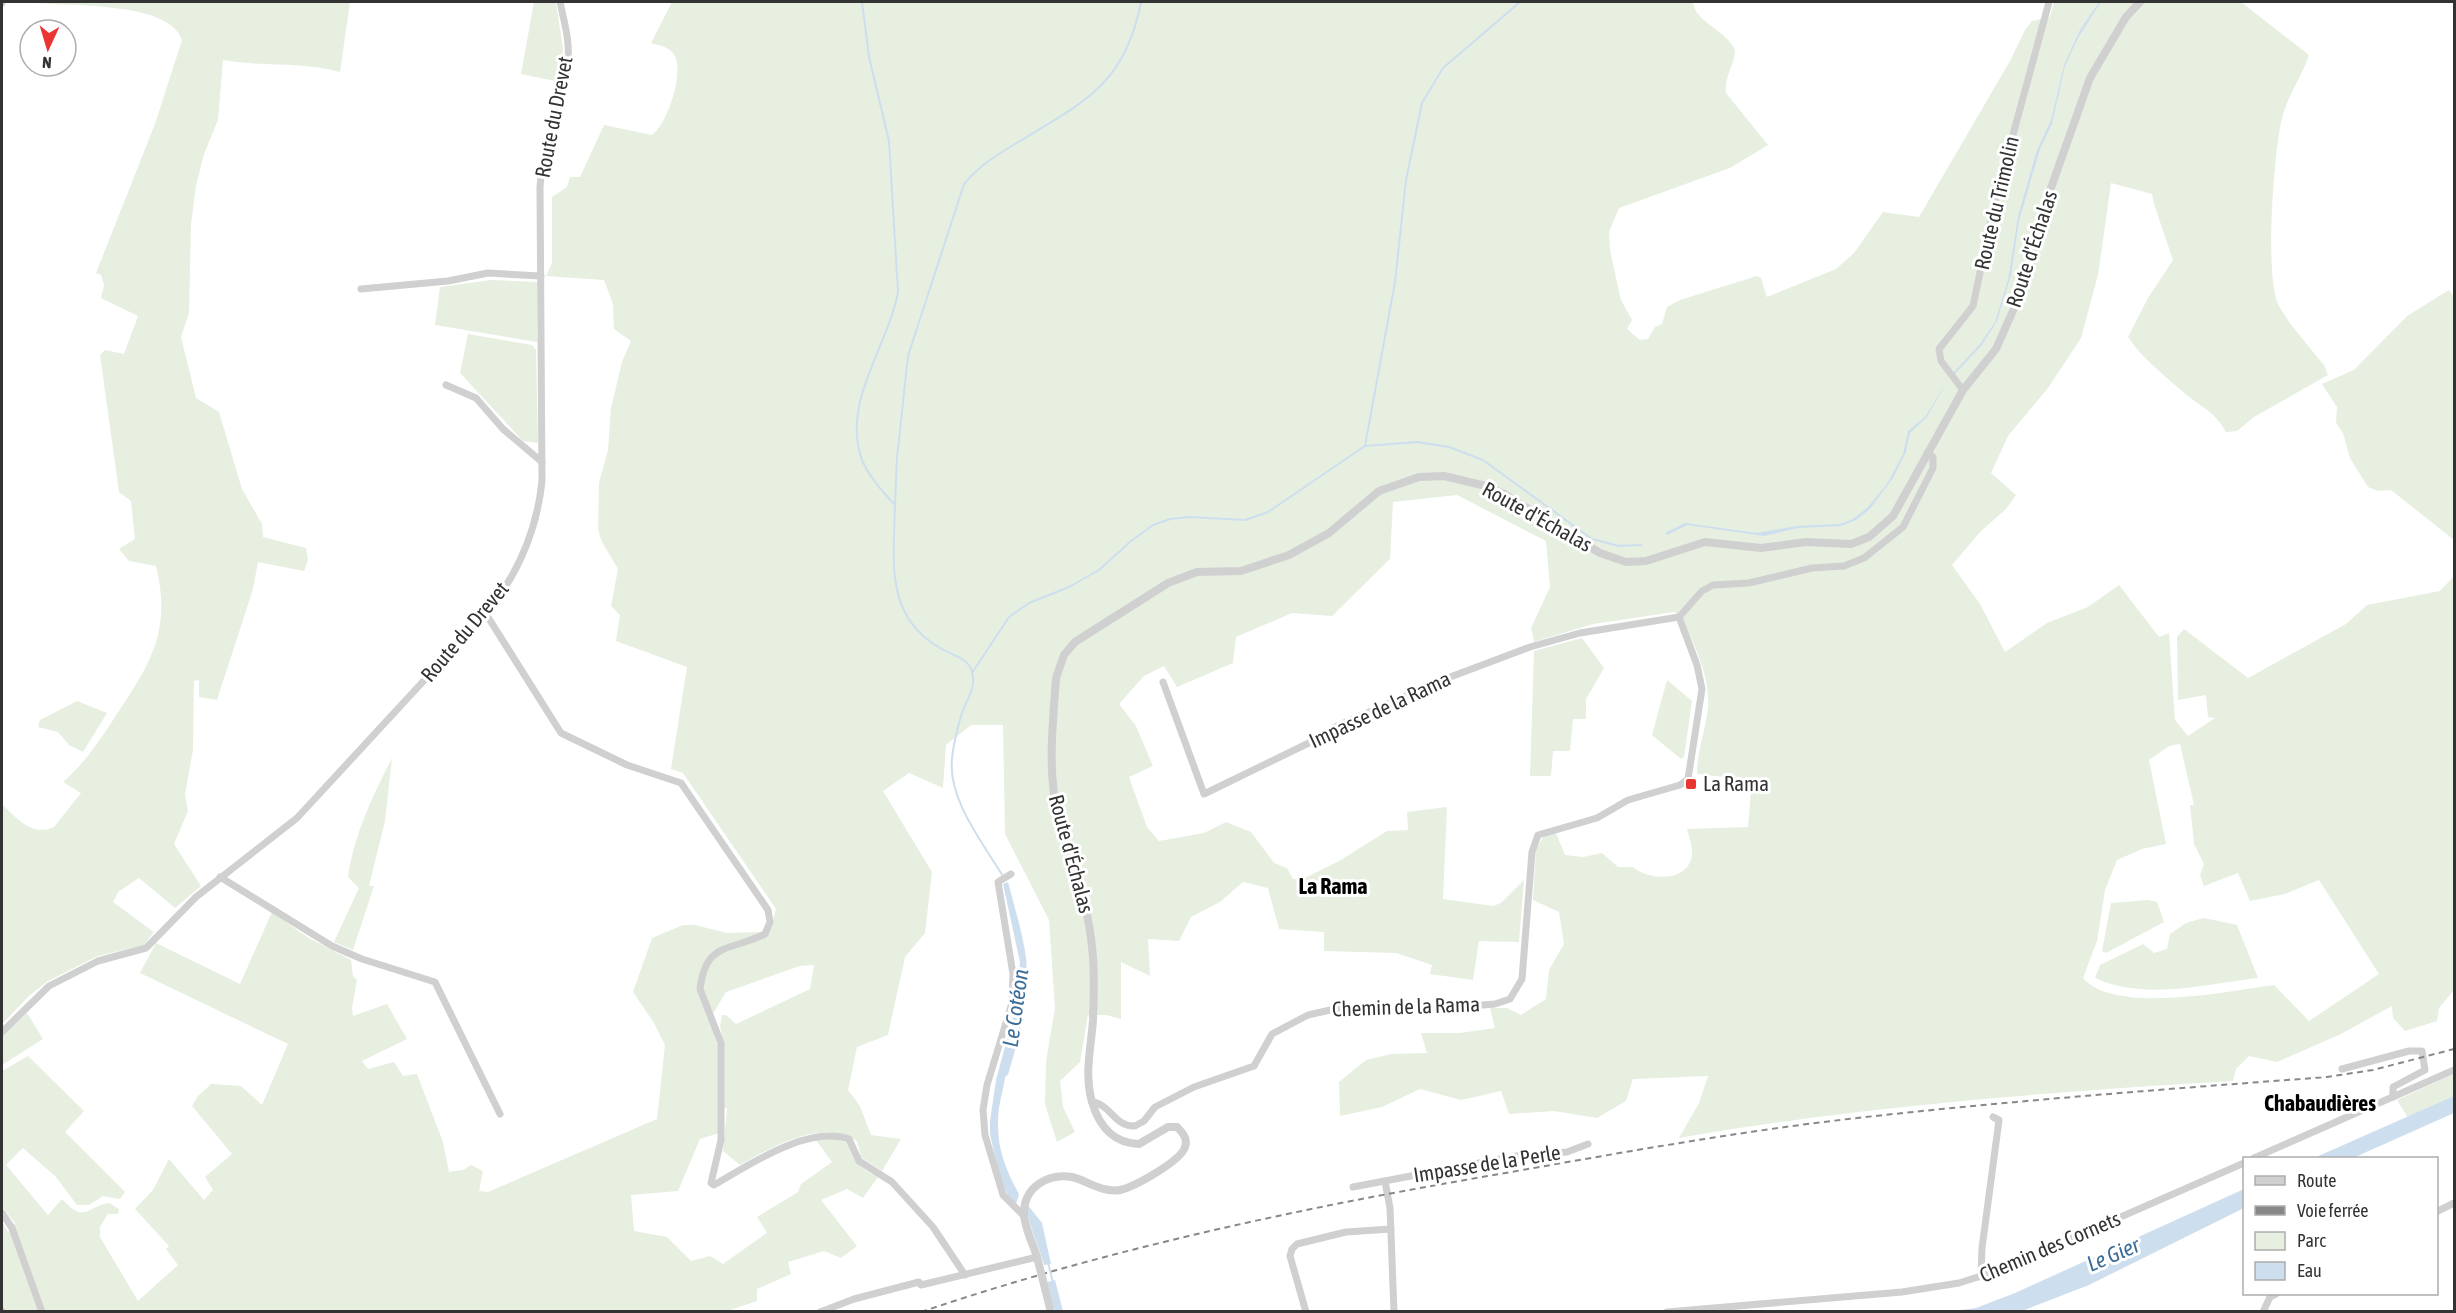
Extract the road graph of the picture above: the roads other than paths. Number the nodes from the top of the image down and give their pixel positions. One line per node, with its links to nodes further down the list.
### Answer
1 (560, 2): 4 (street, Route du Drevet)
2 (2049, 2): 7 (street, Route du Trimolin)
3 (2140, 2): 7 (street, Route d'Échalas)
4 (541, 276): 5 (street); 9 (street, Route du Drevet)
5 (361, 289)
6 (446, 385): 9 (street)
7 (1963, 390): 8 (street, Route d'Échalas)
8 (1927, 453): 11 (street); 19 (street, Route d'Échalas)
9 (543, 462): 10 (street, Route du Drevet)
10 (486, 614): 14 (street, Route du Drevet); 33 (street)
11 (1679, 617): 12 (street, Impasse de la Rama); 19 (street, Chemin de la Rama)
12 (1163, 682)
13 (1011, 874): 30 (street)
14 (220, 877): 15 (street, Route du Drevet); 20 (street)
15 (2, 1032)
16 (2342, 1068): 18 (street)
17 (2454, 1070): 18 (street)
18 (2392, 1096): 23 (street)
19 (1092, 1102): 30 (street, Route d'Échalas)
20 (500, 1114)
21 (1993, 1117): 34 (street)
22 (1588, 1144): 25 (street, Impasse de la Perle)
23 (2256, 1157)
24 (2243, 1163): 34 (street, Chemin des Cornets)
25 (1385, 1181): 26 (street, Impasse de la Perle); 31 (street, Impasse de la Perle)
26 (1353, 1187)
27 (2454, 1203): 28 (street)
28 (2438, 1211)
29 (2, 1213): 37 (street)
30 (1024, 1216): 32 (street)
31 (1391, 1229): 39 (street); 40 (street, Impasse de la Perle)
32 (1037, 1257): 33 (street); 36 (street, bridge)
33 (965, 1275): 38 (street)
34 (1981, 1277): 41 (street, Chemin des Cornets)
35 (2273, 1295): 42 (street)
36 (1050, 1310)
37 (42, 1311)
38 (820, 1311)
39 (1305, 1311)
40 (1394, 1311)
41 (1667, 1311)
42 (2263, 1311)

